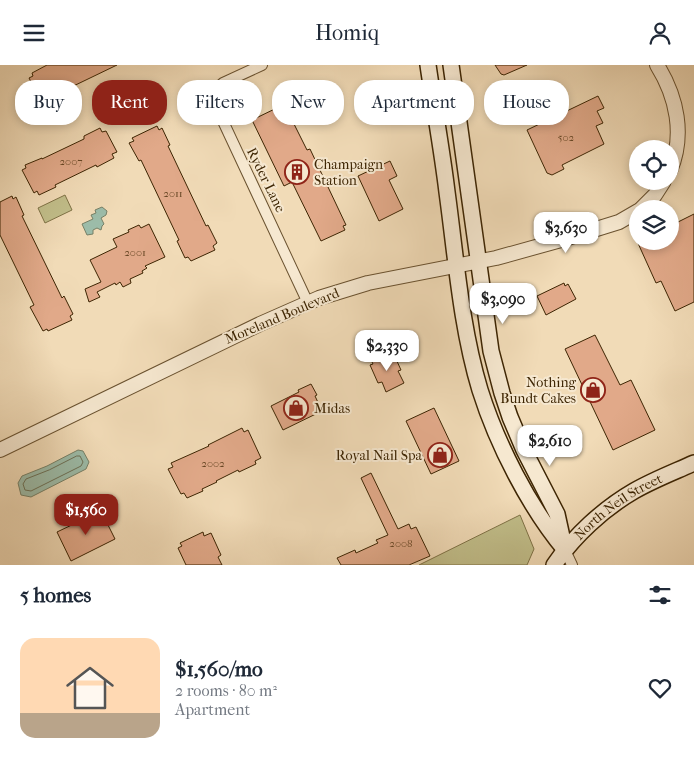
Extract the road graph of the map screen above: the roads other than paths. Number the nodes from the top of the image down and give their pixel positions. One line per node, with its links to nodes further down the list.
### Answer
1 (262, 65): 11 (street, Ryder Lane)
2 (428, 65): 10 (main road)
3 (451, 65): 9 (main road)
4 (657, 65): 5 (street)
5 (676, 140)
6 (658, 190): 7 (street)
7 (650, 200)
8 (629, 216): 9 (street, Moreland Boulevard)
9 (480, 261): 10 (street, Moreland Boulevard); 14 (main road)
10 (457, 264): 11 (street, Moreland Boulevard); 14 (main road)
11 (308, 303): 12 (street, Moreland Boulevard)
12 (0, 450)
13 (694, 463): 14 (main road, North Neil Street)
14 (565, 550): 15 (main road, North Neil Street); 16 (street)
15 (554, 565)
16 (572, 565)

